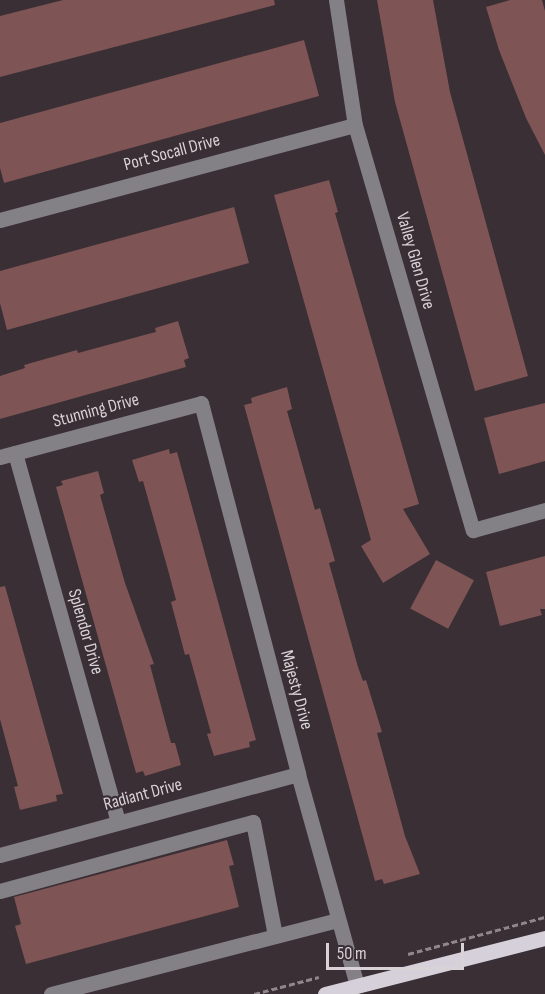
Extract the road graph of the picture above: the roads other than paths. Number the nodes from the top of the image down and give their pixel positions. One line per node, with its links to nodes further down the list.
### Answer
1 (336, 0): 2 (street, Valley Glen Drive)
2 (355, 125): 3 (street, Port Socall Drive); 6 (street, Valley Glen Drive)
3 (0, 220)
4 (201, 403): 5 (street, Stunning Drive); 7 (street, Majesty Drive)
5 (7, 455): 8 (street, Splendor Drive)
6 (545, 510)
7 (297, 774): 8 (street, Radiant Drive); 11 (street, Majesty Drive)
8 (118, 822): 9 (street, Radiant Drive)
9 (0, 855)
10 (0, 891): 12 (street)
11 (337, 920): 12 (street); 14 (street, Majesty Drive)
12 (275, 935): 15 (street)
13 (545, 938): 14 (main road)
14 (357, 986): 16 (main road)
15 (51, 994)
16 (325, 994)

